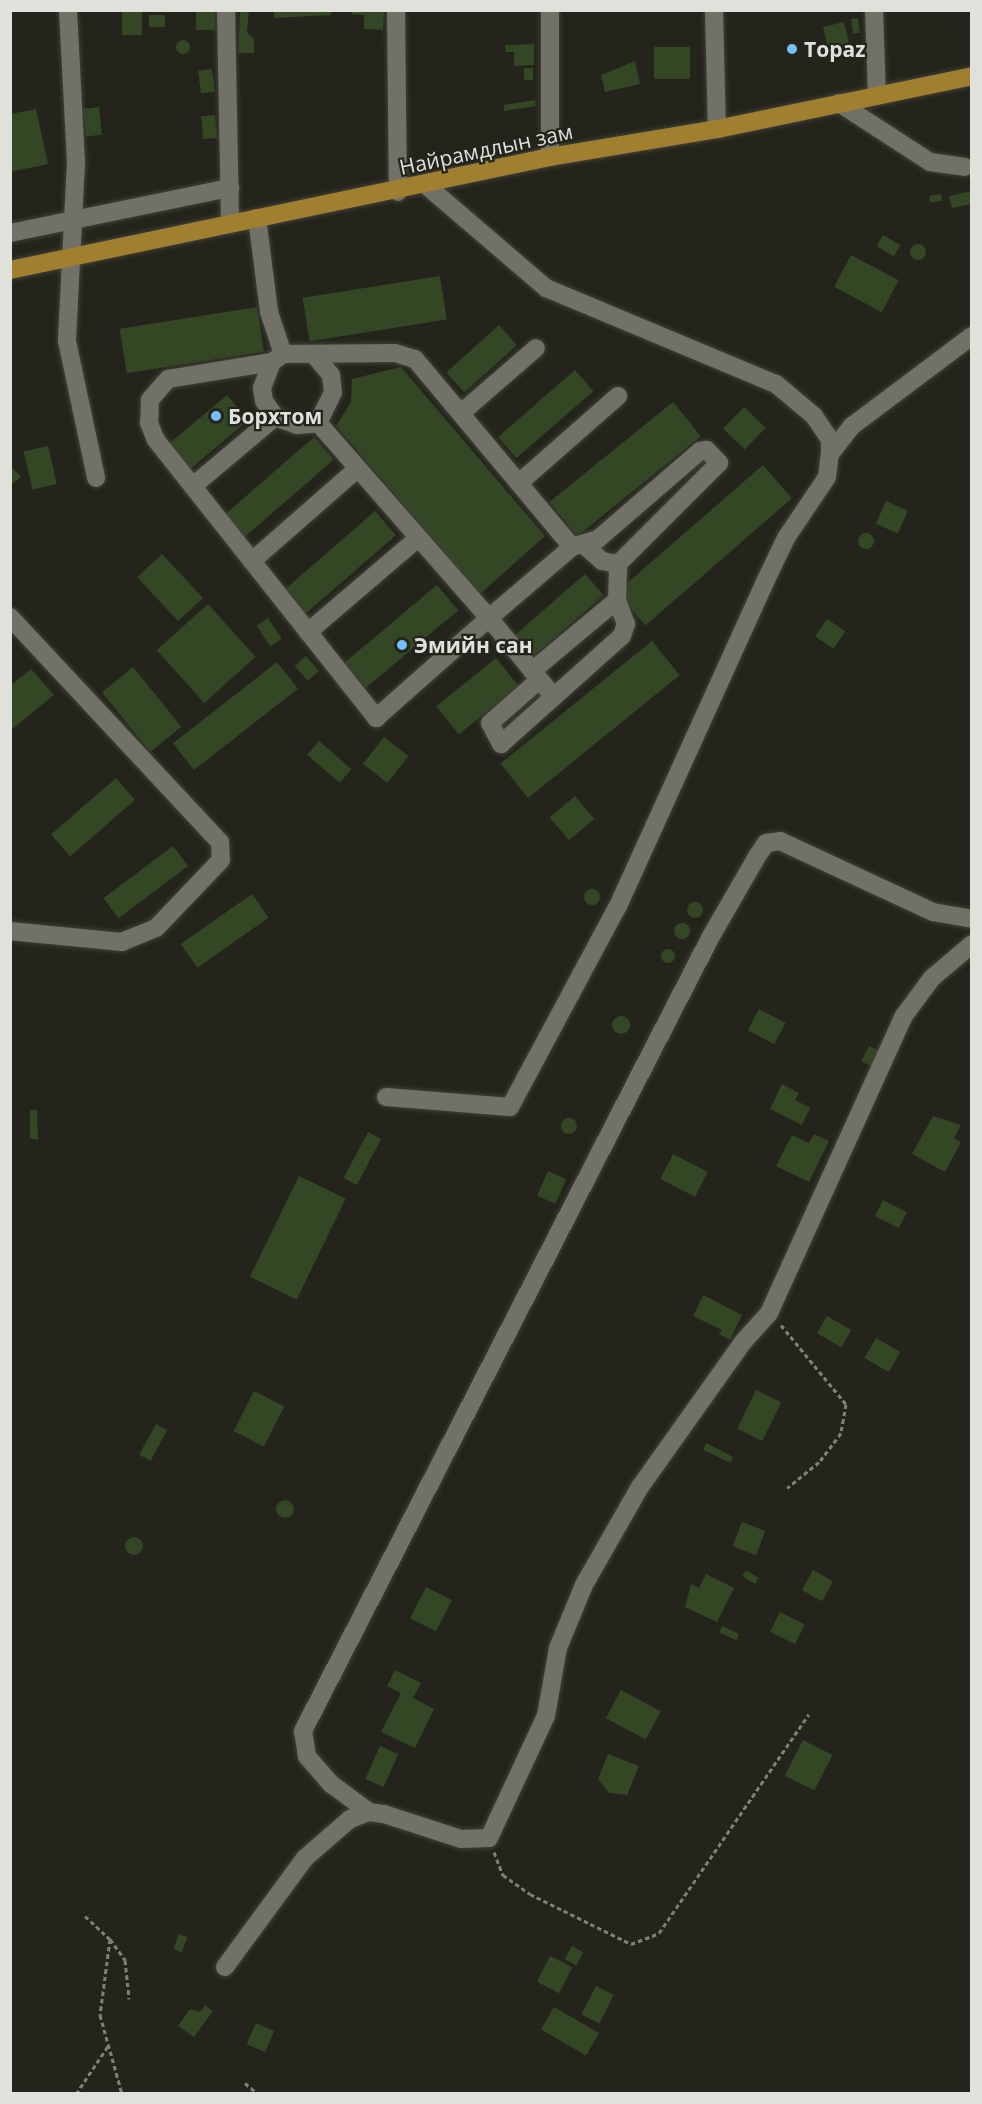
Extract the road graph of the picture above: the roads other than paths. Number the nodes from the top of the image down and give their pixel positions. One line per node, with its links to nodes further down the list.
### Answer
1 (68, 10): 17 (street)
2 (226, 10): 14 (street)
3 (396, 10): 15 (street)
4 (550, 10): 11 (street)
5 (714, 10): 10 (street)
6 (874, 10): 8 (street)
7 (972, 76): 8 (main road, Найрамдлын зам)
8 (877, 94): 9 (main road, Найрамдлын зам)
9 (839, 102): 10 (main road, Найрамдлын зам); 12 (street)
10 (717, 129): 11 (main road, Найрамдлын зам)
11 (550, 157): 13 (main road, Найрамдлын зам)
12 (965, 167)
13 (427, 186): 15 (main road, Найрамдлын зам); 30 (street)
14 (230, 188): 17 (street); 18 (street)
15 (398, 192): 16 (main road, Найрамдлын зам)
16 (257, 218): 18 (main road, Найрамдлын зам); 25 (street)
17 (75, 219): 19 (street); 20 (street)
18 (230, 223): 20 (main road, Найрамдлын зам)
19 (10, 233)
20 (74, 259): 21 (main road, Найрамдлын зам); 32 (street)
21 (10, 270)
22 (972, 336): 30 (street)
23 (536, 348): 27 (street)
24 (315, 356): 25 (street); 27 (street); 29 (street)
25 (278, 358): 28 (street); 34 (street)
26 (618, 396): 33 (street)
27 (461, 412): 33 (street)
28 (275, 417): 29 (street); 34 (street)
29 (318, 423): 31 (street)
30 (830, 454): 48 (street)
31 (357, 469): 35 (street); 37 (street)
32 (96, 478)
33 (519, 483): 36 (street)
34 (193, 486): 37 (street)
35 (418, 537): 41 (street); 42 (street)
36 (578, 546): 38 (street); 38 (street); 41 (street)
37 (252, 561): 42 (street)
38 (618, 564): 39 (street)
39 (617, 600): 43 (street); 44 (street)
40 (10, 616): 46 (street)
41 (489, 618): 42 (street); 43 (street)
42 (308, 632)
43 (536, 675): 44 (street); 44 (street)
44 (554, 697)
45 (972, 919): 49 (street)
46 (10, 931)
47 (972, 944): 49 (street)
48 (386, 1097)
49 (369, 1812): 50 (street)
50 (225, 1967)

